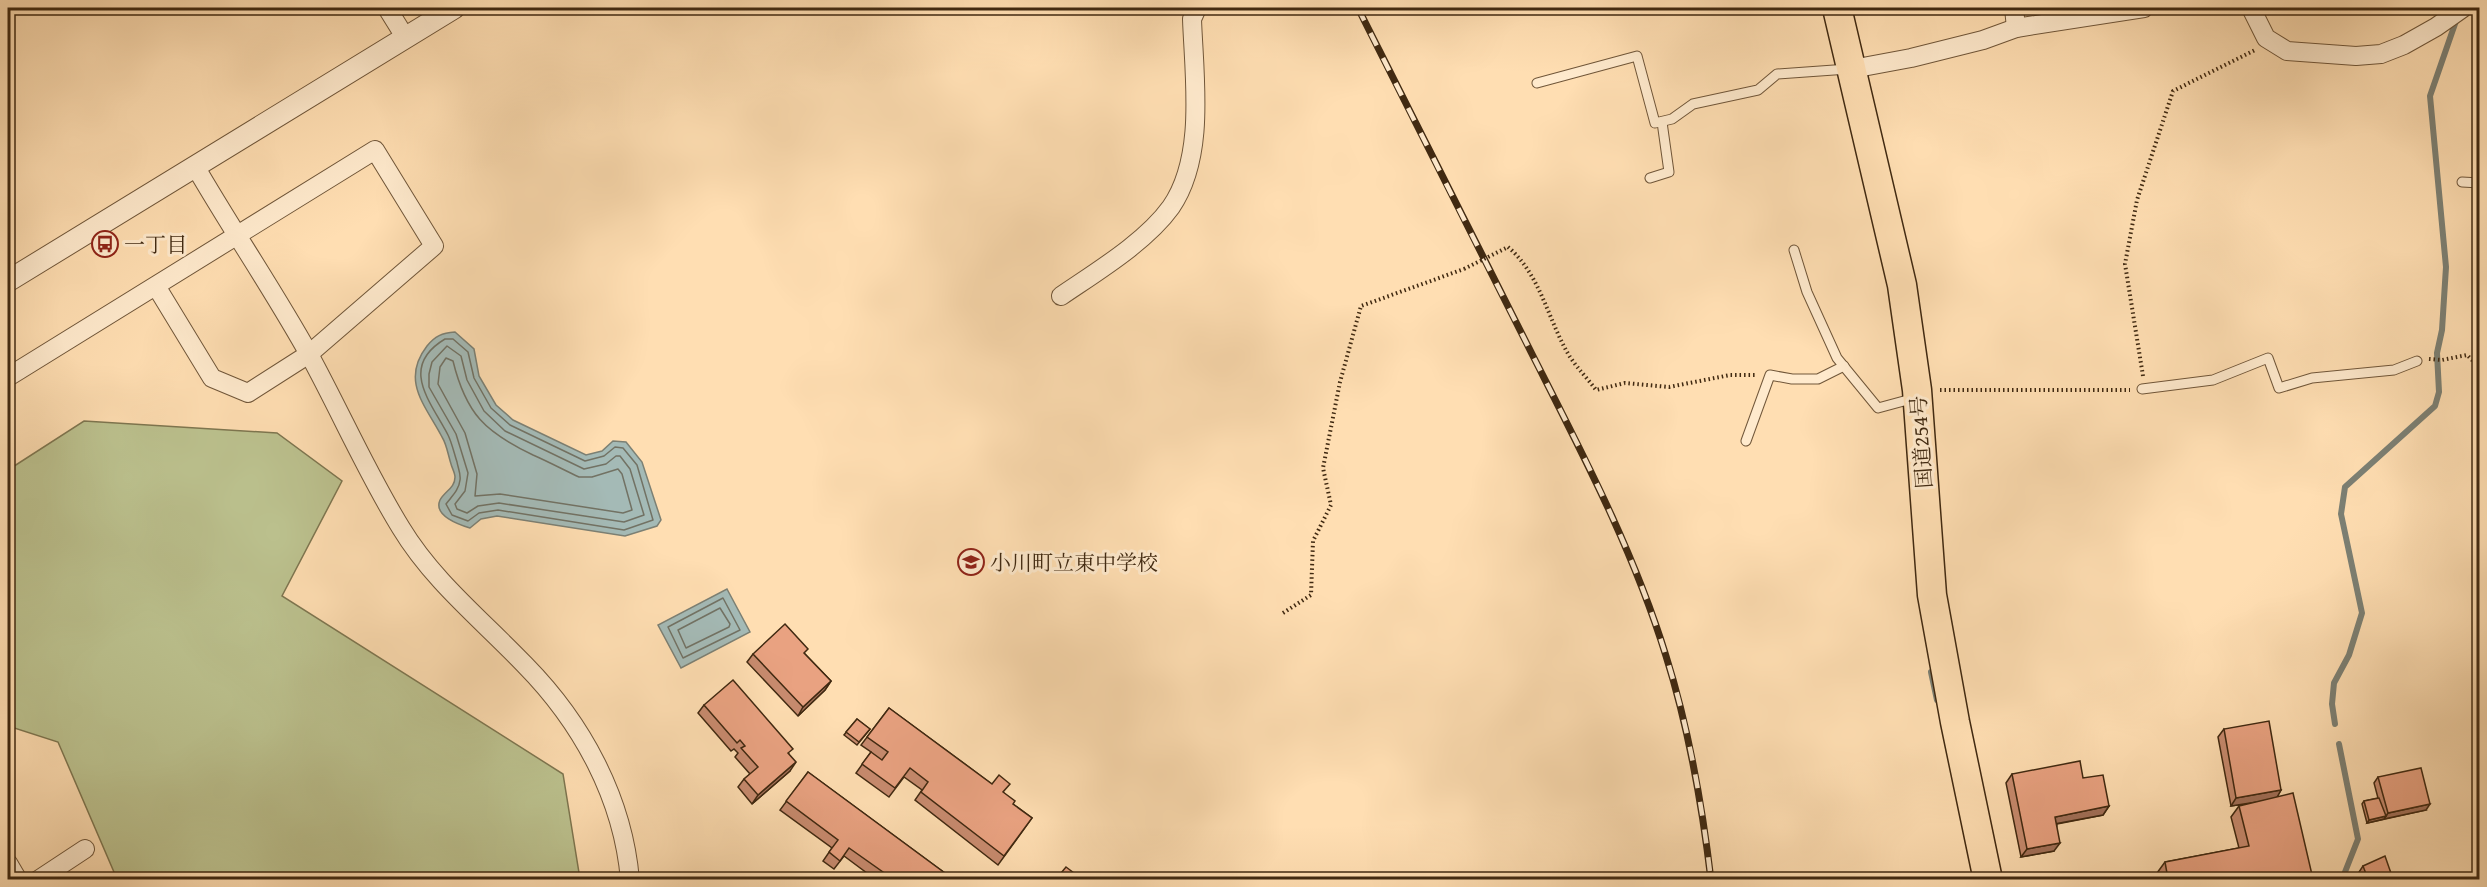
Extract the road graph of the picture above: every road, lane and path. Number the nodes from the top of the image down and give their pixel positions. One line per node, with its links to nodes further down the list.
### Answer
1 (387, 8): 10 (street)
2 (454, 8): 10 (street)
3 (1197, 8): 23 (street)
4 (1837, 8): 12 (highway, 国道254号)
5 (2014, 8): 9 (street)
6 (2144, 8): 9 (street)
7 (2251, 8): 11 (street)
8 (2463, 8): 11 (street)
9 (2016, 28): 12 (street)
10 (405, 37): 15 (street)
11 (2266, 38): 31 (path)
12 (1852, 69): 14 (lane); 32 (highway, 国道254号)
13 (1537, 83): 14 (lane)
14 (1662, 122): 16 (lane)
15 (195, 166): 19 (street); 21 (street)
16 (1650, 178)
17 (2462, 182): 18 (lane)
18 (2480, 183)
19 (236, 236): 22 (street); 24 (street); 24 (street)
20 (1794, 250): 27 (lane)
21 (8, 281)
22 (156, 286): 24 (street); 30 (street)
23 (1061, 296)
24 (309, 354): 39 (street)
25 (2430, 359): 29 (path)
26 (2417, 361): 31 (lane)
27 (1844, 366): 28 (lane); 32 (lane)
28 (1770, 375): 33 (lane); 34 (path, bridge)
29 (2480, 376)
30 (8, 377)
31 (2142, 389): 32 (path)
32 (1918, 393): 40 (highway, 国道254号)
33 (1746, 441)
34 (1283, 613)
35 (85, 849): 38 (street)
36 (8, 863): 37 (street)
37 (18, 879)
38 (38, 879)
39 (630, 879)
40 (1988, 879)

